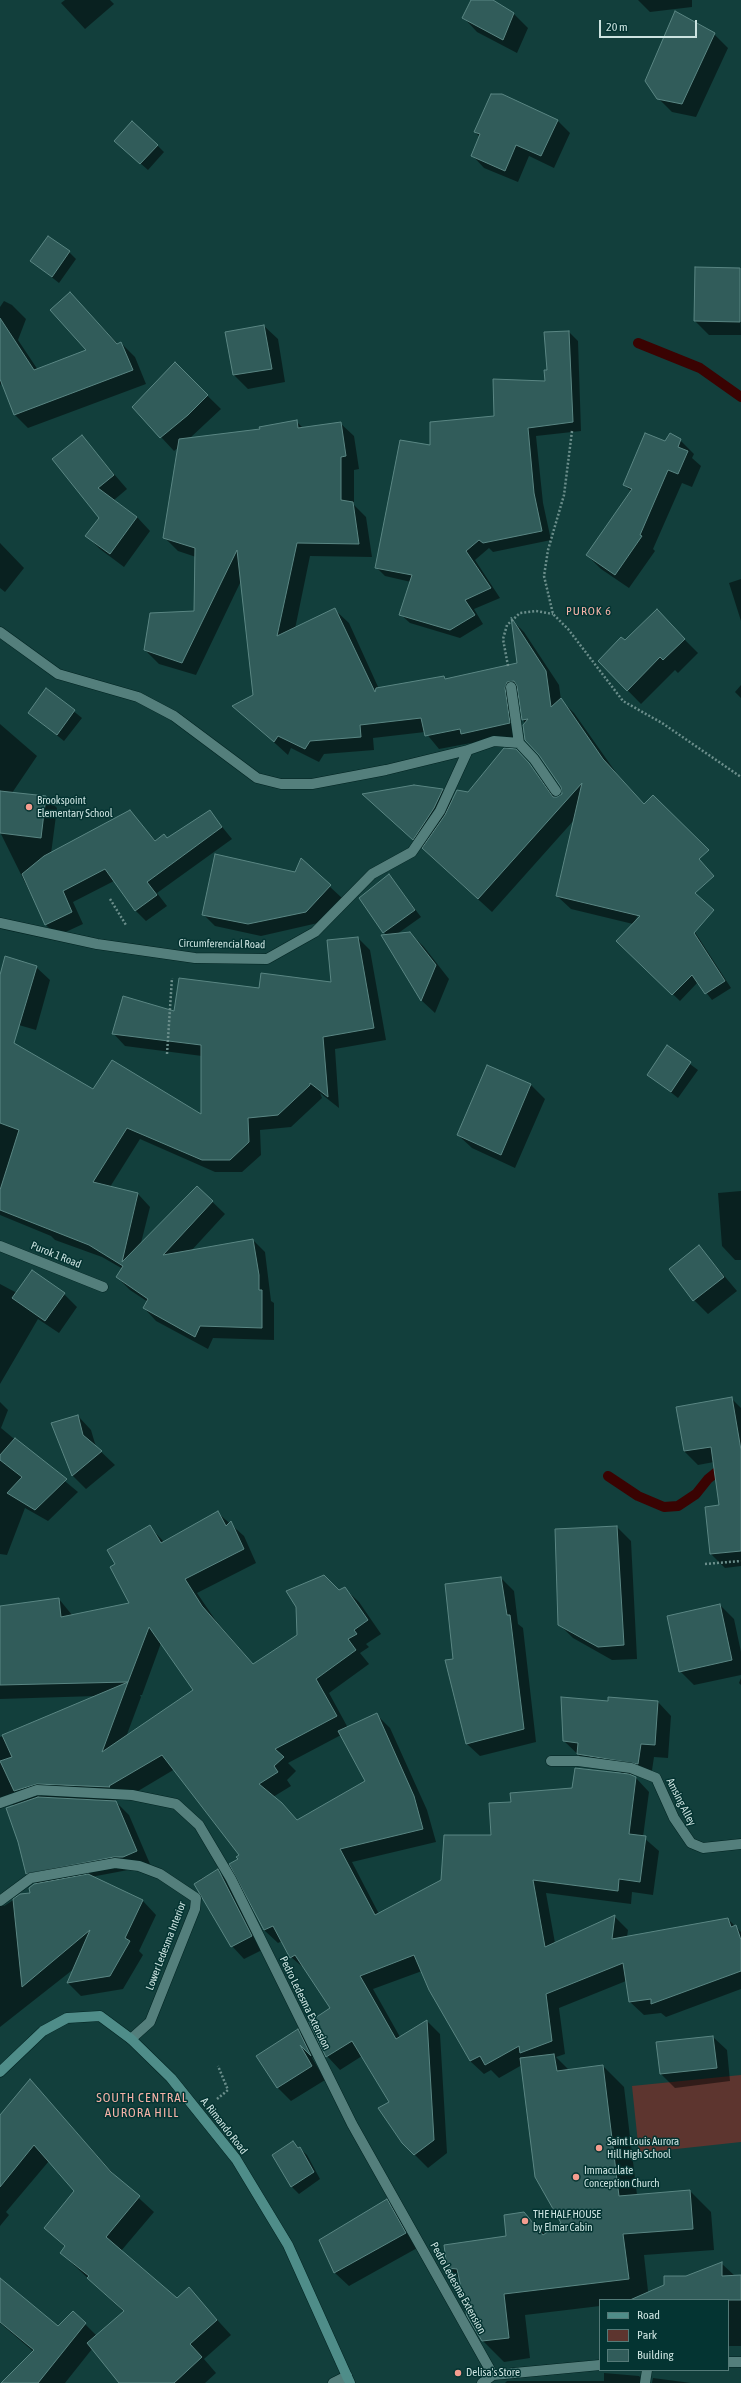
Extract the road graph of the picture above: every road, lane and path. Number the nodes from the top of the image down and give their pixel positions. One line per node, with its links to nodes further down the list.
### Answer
1 (572, 430): 2 (path)
2 (553, 614): 4 (path); 7 (path)
3 (0, 632): 6 (street)
4 (511, 687): 5 (street)
5 (519, 743): 6 (street); 8 (street)
6 (468, 750): 10 (street, Circumferencial Road)
7 (741, 778)
8 (556, 791)
9 (0, 923): 10 (street, Circumferencial Road)
10 (174, 955): 11 (path)
11 (167, 1054)
12 (0, 1246): 13 (street, Purok 1 Road)
13 (103, 1287)
14 (741, 1561): 15 (path)
15 (705, 1564)
16 (551, 1761): 18 (street, Amsing Alley)
17 (0, 1803): 28 (street, Pedro Ledesma Extension)
18 (741, 1844)
19 (0, 1902): 20 (street, Lower Ledesma Interior)
20 (131, 2039): 22 (main road, A. Rimando Road); 29 (main road, A. Rimando Road)
21 (218, 2066): 23 (path)
22 (0, 2072)
23 (217, 2100)
24 (729, 2362): 25 (street)
25 (741, 2362)
26 (599, 2365): 28 (street)
27 (647, 2371): 32 (street)
28 (493, 2374): 31 (street)
29 (348, 2380): 30 (street)
30 (333, 2383)
31 (482, 2383)
32 (645, 2383)

